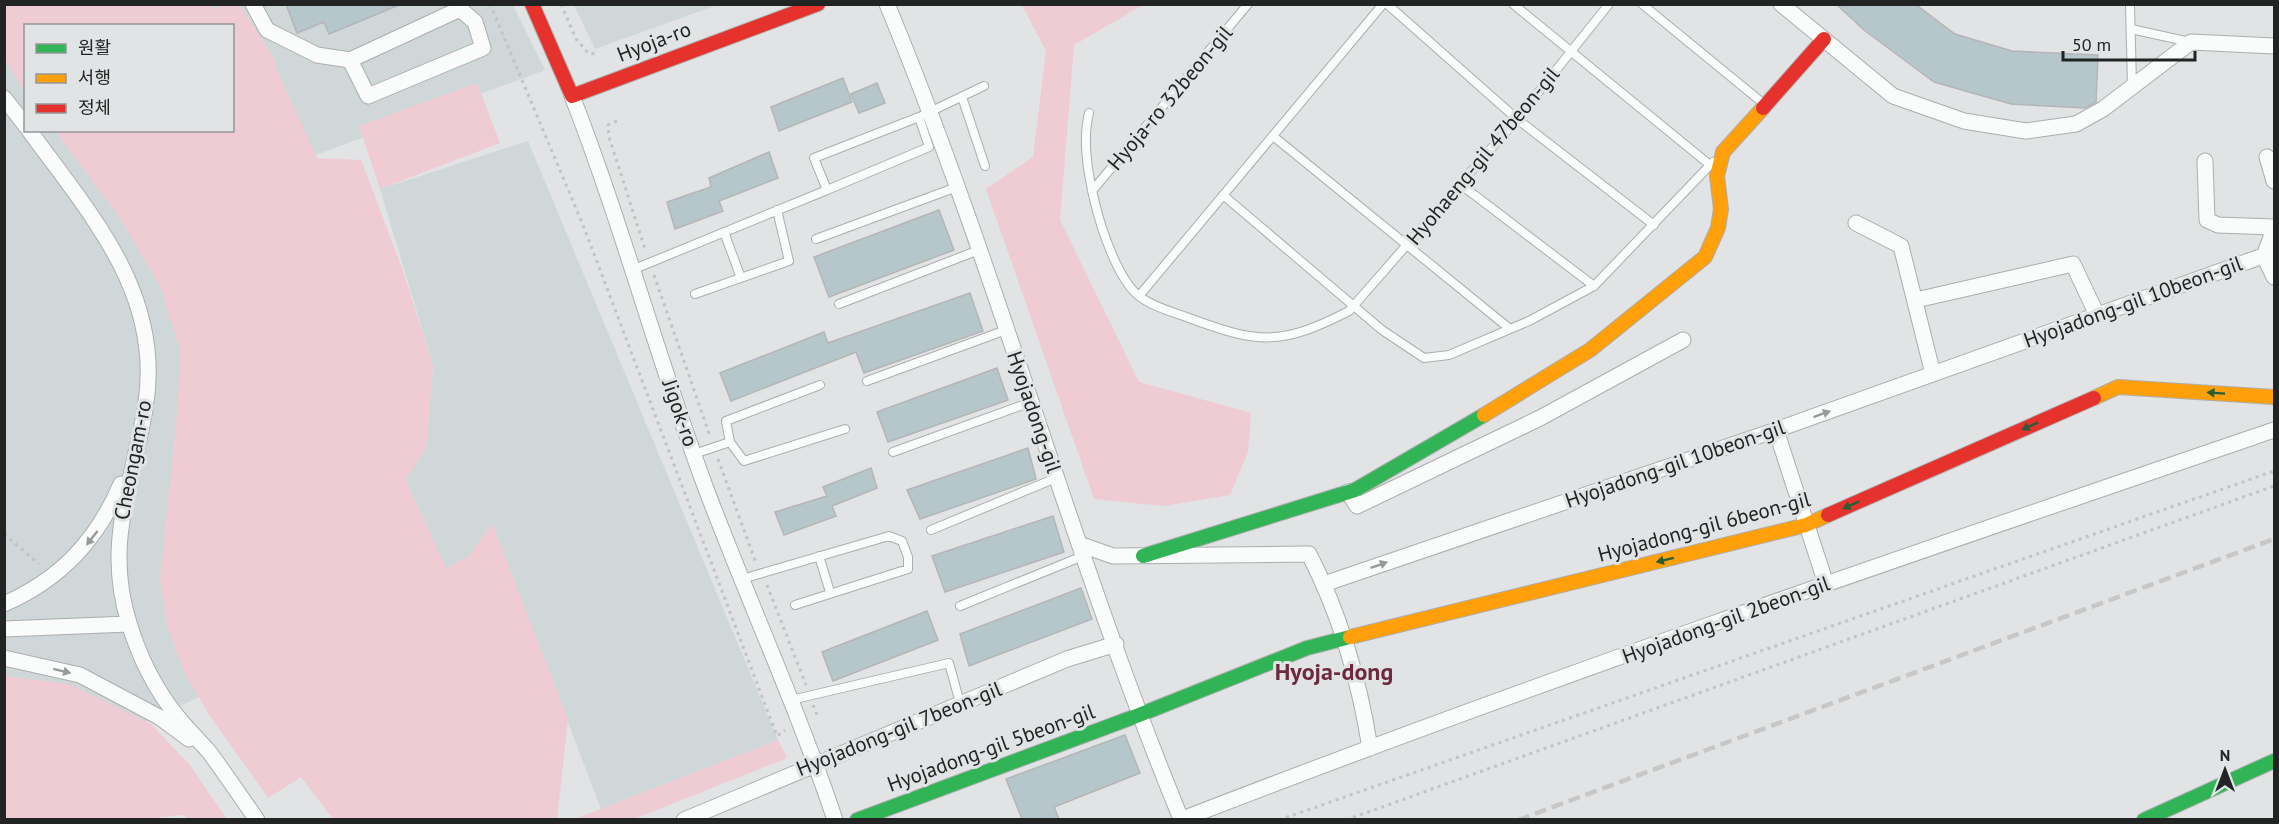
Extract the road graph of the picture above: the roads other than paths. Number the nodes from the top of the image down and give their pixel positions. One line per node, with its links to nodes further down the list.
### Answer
1 (253, 4): 17 (street)
2 (532, 4): 20 (street, Jigok-ro)
3 (818, 4): 20 (street, Hyoja-ro)
4 (887, 4): 25 (street, Hyojadong-gil)
5 (1248, 4): 39 (lane, Hyoja-ro 32beon-gil)
6 (1385, 4): 26 (lane); 29 (lane)
7 (1513, 4): 16 (lane)
8 (1609, 4): 16 (lane, Hyohaeng-gil 47beon-gil)
9 (1642, 4): 23 (lane)
10 (1782, 4): 13 (street)
11 (2130, 4): 12 (lane)
12 (2131, 29): 14 (lane); 19 (lane)
13 (1824, 39): 19 (street); 23 (street)
14 (2191, 42): 15 (street); 19 (street)
15 (2274, 46)
16 (1570, 52): 26 (lane, Hyohaeng-gil 47beon-gil); 33 (lane)
17 (350, 60): 17 (street)
18 (984, 86): 21 (lane)
19 (2132, 86)
20 (572, 96): 50 (street, Jigok-ro)
21 (962, 97): 25 (lane); 34 (lane)
22 (4, 98): 27 (street)
23 (1765, 105): 30 (street)
24 (1089, 113): 39 (lane, Hyoja-ro 32beon-gil)
25 (925, 114): 37 (street, Hyojadong-gil); 38 (lane); 38 (lane)
26 (1517, 119): 36 (lane, Hyohaeng-gil 47beon-gil); 43 (lane)
27 (24, 123)
28 (30, 132): 72 (street, Cheongam-ro)
29 (1273, 136): 40 (lane); 47 (lane)
30 (1723, 152): 33 (lane); 76 (street)
31 (2267, 157): 35 (street)
32 (2205, 161): 44 (street)
33 (1710, 165): 43 (lane)
34 (985, 166)
35 (2274, 181)
36 (1460, 184): 47 (lane, Hyohaeng-gil 47beon-gil); 53 (lane)
37 (957, 187): 46 (lane); 48 (street, Hyojadong-gil)
38 (827, 190): 41 (lane)
39 (1092, 191): 55 (lane, Hyoja-ro 32beon-gil)
40 (1223, 195): 55 (lane); 58 (lane)
41 (777, 210): 45 (lane); 52 (lane)
42 (1856, 223): 56 (street)
43 (1654, 225): 53 (lane)
44 (2274, 228): 49 (street)
45 (724, 232): 50 (lane); 52 (lane)
46 (816, 239)
47 (1406, 246): 58 (lane, Hyohaeng-gil 47beon-gil); 60 (lane)
48 (979, 250): 57 (lane); 61 (street, Hyojadong-gil)
49 (2269, 254): 51 (street); 59 (street, Hyojadong-gil 10beon-gil)
50 (631, 270): 74 (street, Jigok-ro)
51 (2274, 277)
52 (741, 278): 54 (lane)
53 (1594, 286): 60 (lane)
54 (695, 294)
55 (1139, 296): 58 (lane, Hyohaeng-gil 47beon-gil)
56 (1916, 300): 59 (street); 63 (street)
57 (839, 304)
58 (1354, 305): 60 (lane)
59 (2097, 315): 63 (street, Hyojadong-gil 10beon-gil)
60 (1510, 329)
61 (1006, 330): 64 (lane); 67 (street, Hyojadong-gil)
62 (1683, 340): 76 (street)
63 (1933, 374): 69 (street, Hyojadong-gil 10beon-gil, one-way to 63)
64 (867, 381)
65 (820, 385): 71 (lane)
66 (2274, 397): 77 (street, Hyojadong-gil 6beon-gil, one-way to 77)
67 (1030, 402): 73 (lane); 75 (street, Hyojadong-gil)
68 (845, 429): 71 (lane)
69 (1776, 430): 77 (street); 83 (street, Hyojadong-gil 10beon-gil, one-way to 69)
70 (2274, 430): 84 (street, Hyojadong-gil 2beon-gil)
71 (730, 441): 74 (lane)
72 (136, 449): 86 (street, one-way to 86); 89 (street, Cheongam-ro)
73 (893, 452)
74 (694, 454): 82 (street, Jigok-ro)
75 (1056, 478): 78 (lane); 79 (street, Hyojadong-gil)
76 (1348, 492): 81 (street)
77 (1806, 525): 84 (street); 91 (street, Hyojadong-gil 6beon-gil, one-way to 91)
78 (931, 530)
79 (1081, 550): 81 (street); 88 (lane); 92 (street, Hyojadong-gil)
80 (819, 556): 82 (lane); 85 (lane); 85 (lane)
81 (1143, 556): 83 (street)
82 (742, 579): 94 (street, Jigok-ro)
83 (1324, 584): 91 (street)
84 (1826, 584): 97 (street, Hyojadong-gil 2beon-gil)
85 (830, 592): 87 (lane)
86 (4, 604)
87 (795, 605)
88 (960, 606)
89 (129, 624): 90 (street); 98 (street, Cheongam-ro)
90 (4, 629)
91 (1346, 640): 96 (street, Hyojadong-gil 6beon-gil); 97 (street)
92 (1116, 644): 95 (street, Hyojadong-gil 7beon-gil); 96 (street, Hyojadong-gil)
93 (4, 658): 98 (street, one-way to 98)
94 (791, 700): 95 (lane); 100 (street, Jigok-ro)
95 (960, 703): 100 (street, Hyojadong-gil 7beon-gil)
96 (1139, 715): 105 (street, Hyojadong-gil 5beon-gil); 106 (street, Hyojadong-gil)
97 (1370, 748): 106 (street, Hyojadong-gil 2beon-gil)
98 (209, 752): 102 (street, Cheongam-ro)
99 (2274, 761): 101 (street)
100 (816, 763): 103 (street, Hyojadong-gil 7beon-gil); 104 (street, Jigok-ro)
101 (2169, 814): 107 (street)
102 (257, 819)
103 (684, 819)
104 (835, 819)
105 (857, 819)
106 (1180, 819)
107 (2144, 819)

